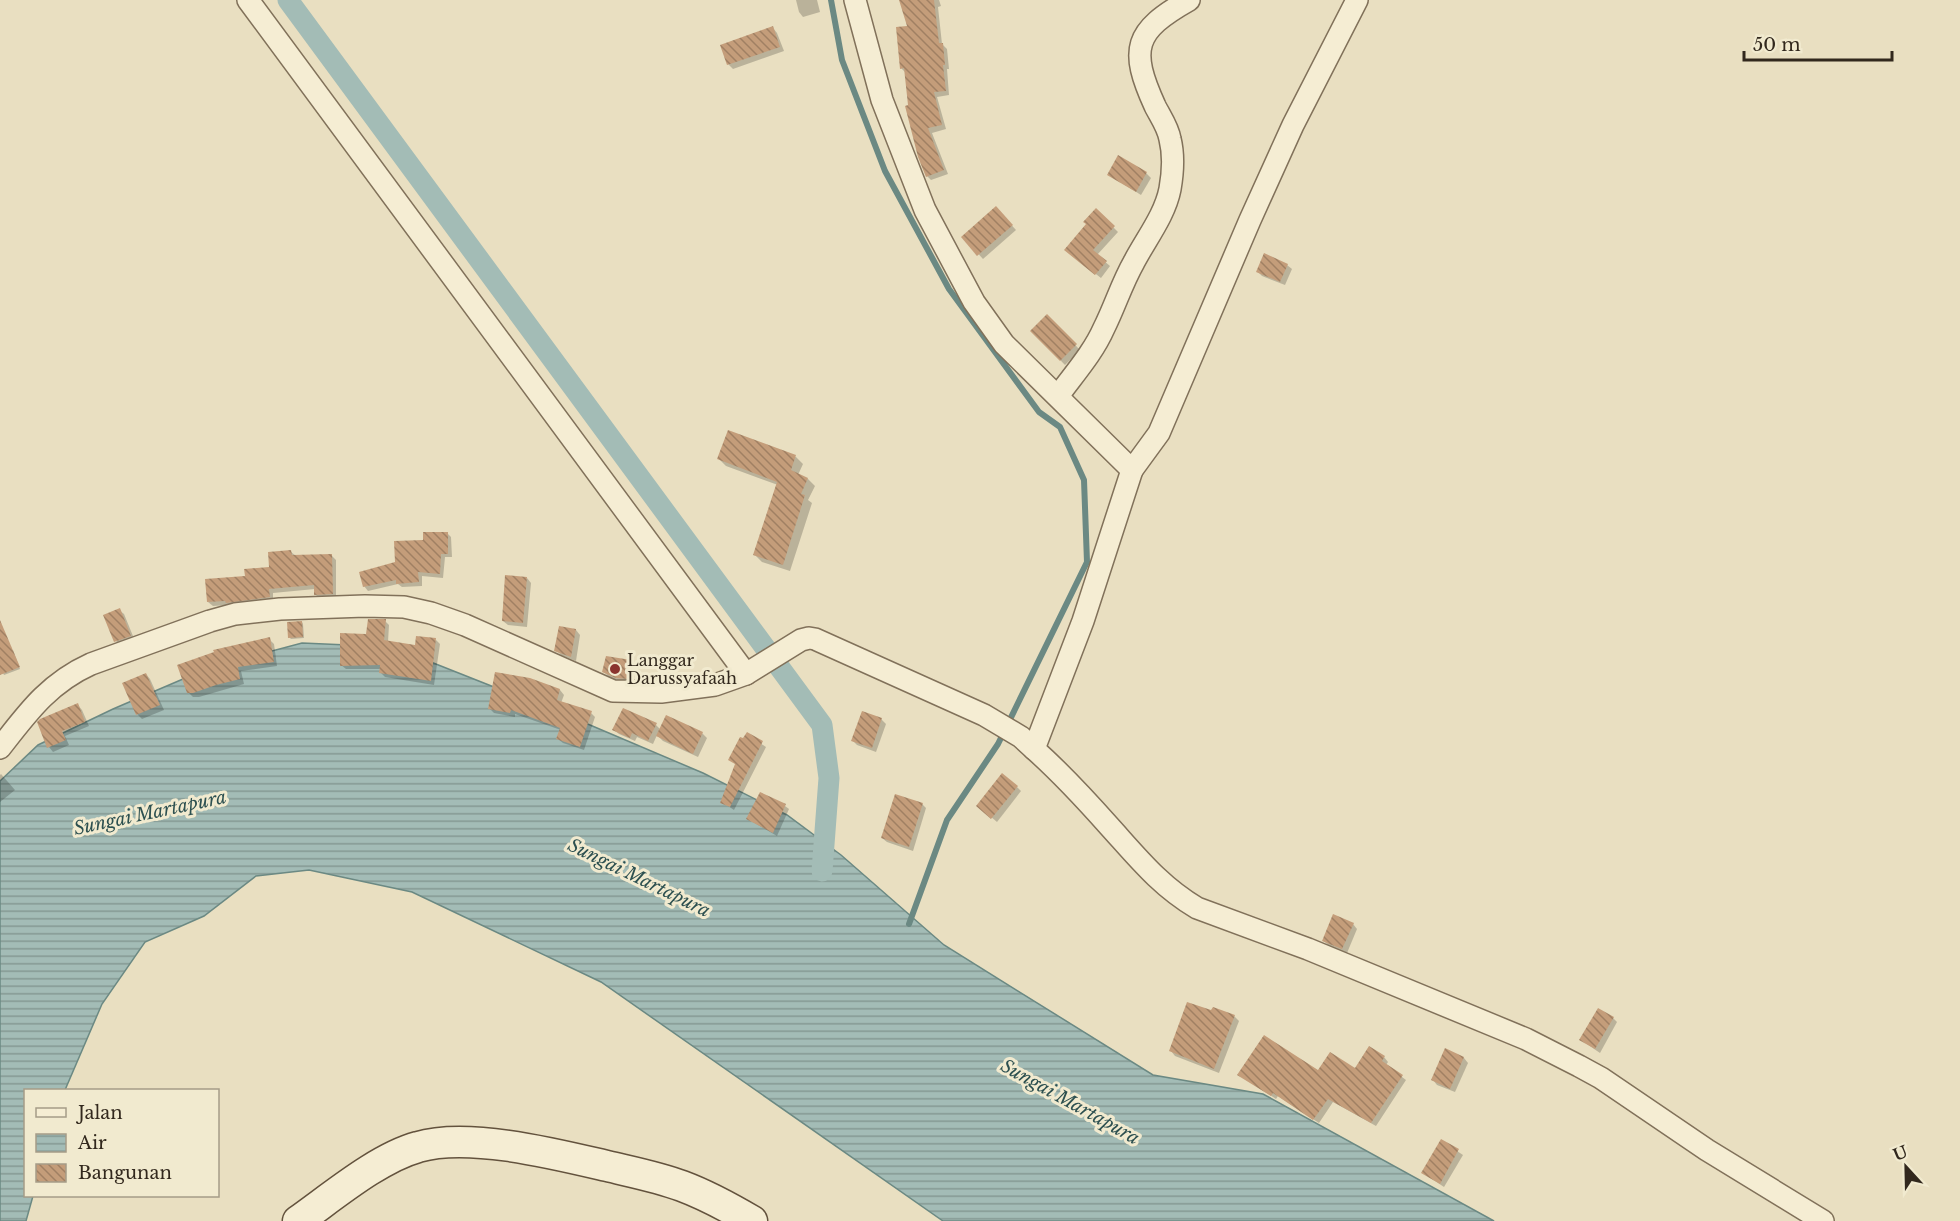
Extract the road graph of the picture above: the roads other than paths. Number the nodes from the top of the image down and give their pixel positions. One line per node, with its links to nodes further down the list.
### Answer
1 (248, 0): 7 (street)
2 (855, 0): 5 (street)
3 (1189, 0): 5 (street)
4 (1357, 0): 6 (street)
5 (1060, 398): 6 (street)
6 (1132, 470): 8 (street)
7 (750, 672): 8 (street); 9 (street)
8 (1028, 743): 12 (street)
9 (0, 748)
10 (298, 1221): 11 (street)
11 (752, 1221)
12 (1823, 1221)

